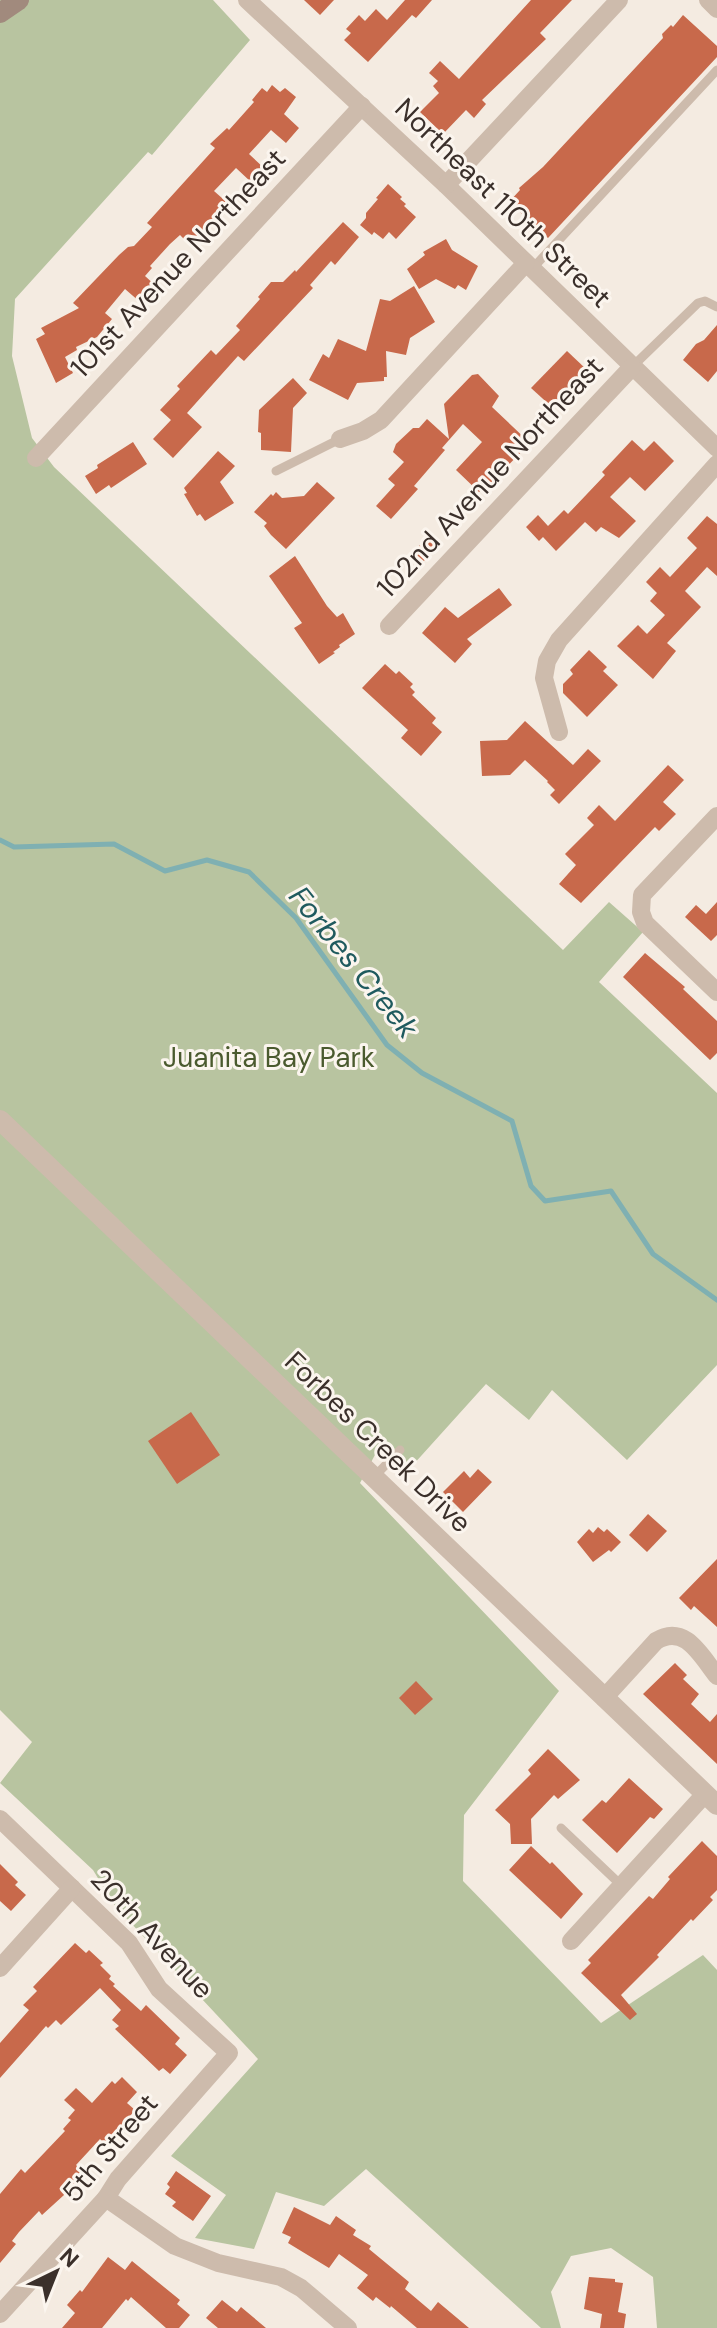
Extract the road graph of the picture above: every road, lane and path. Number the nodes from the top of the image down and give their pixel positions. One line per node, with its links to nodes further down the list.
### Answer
1 (19, 0): 6 (main road)
2 (247, 0): 8 (street, Northeast 110th Street)
3 (619, 0): 9 (street)
4 (708, 0): 5 (street)
5 (717, 9)
6 (0, 13)
7 (717, 70): 10 (lane)
8 (362, 106): 9 (street, Northeast 110th Street); 15 (street, 101st Avenue Northeast)
9 (446, 185): 10 (street, Northeast 110th Street)
10 (529, 266): 12 (street, Northeast 110th Street); 13 (street)
11 (717, 307): 12 (lane)
12 (632, 367): 14 (street, Northeast 110th Street); 18 (street, 102nd Avenue Northeast)
13 (340, 439): 17 (lane)
14 (717, 448)
15 (36, 458)
16 (717, 464): 19 (street)
17 (276, 471)
18 (389, 626)
19 (559, 732)
20 (717, 816): 21 (street)
21 (717, 992)
22 (0, 1120): 24 (street, Forbes Creek Drive)
23 (400, 1450): 24 (lane)
24 (375, 1476): 26 (street, Forbes Creek Drive)
25 (717, 1676): 26 (street)
26 (604, 1698): 27 (street, Forbes Creek Drive)
27 (711, 1799): 30 (street)
28 (0, 1819): 31 (street, 20th Avenue)
29 (561, 1828): 30 (lane)
30 (622, 1886): 32 (street)
31 (72, 1888): 33 (street); 34 (street, 20th Avenue)
32 (571, 1941)
33 (0, 1968)
34 (229, 2053): 35 (street, 5th Street)
35 (106, 2198): 36 (street, 5th Street); 37 (street)
36 (0, 2314)
37 (348, 2328)

